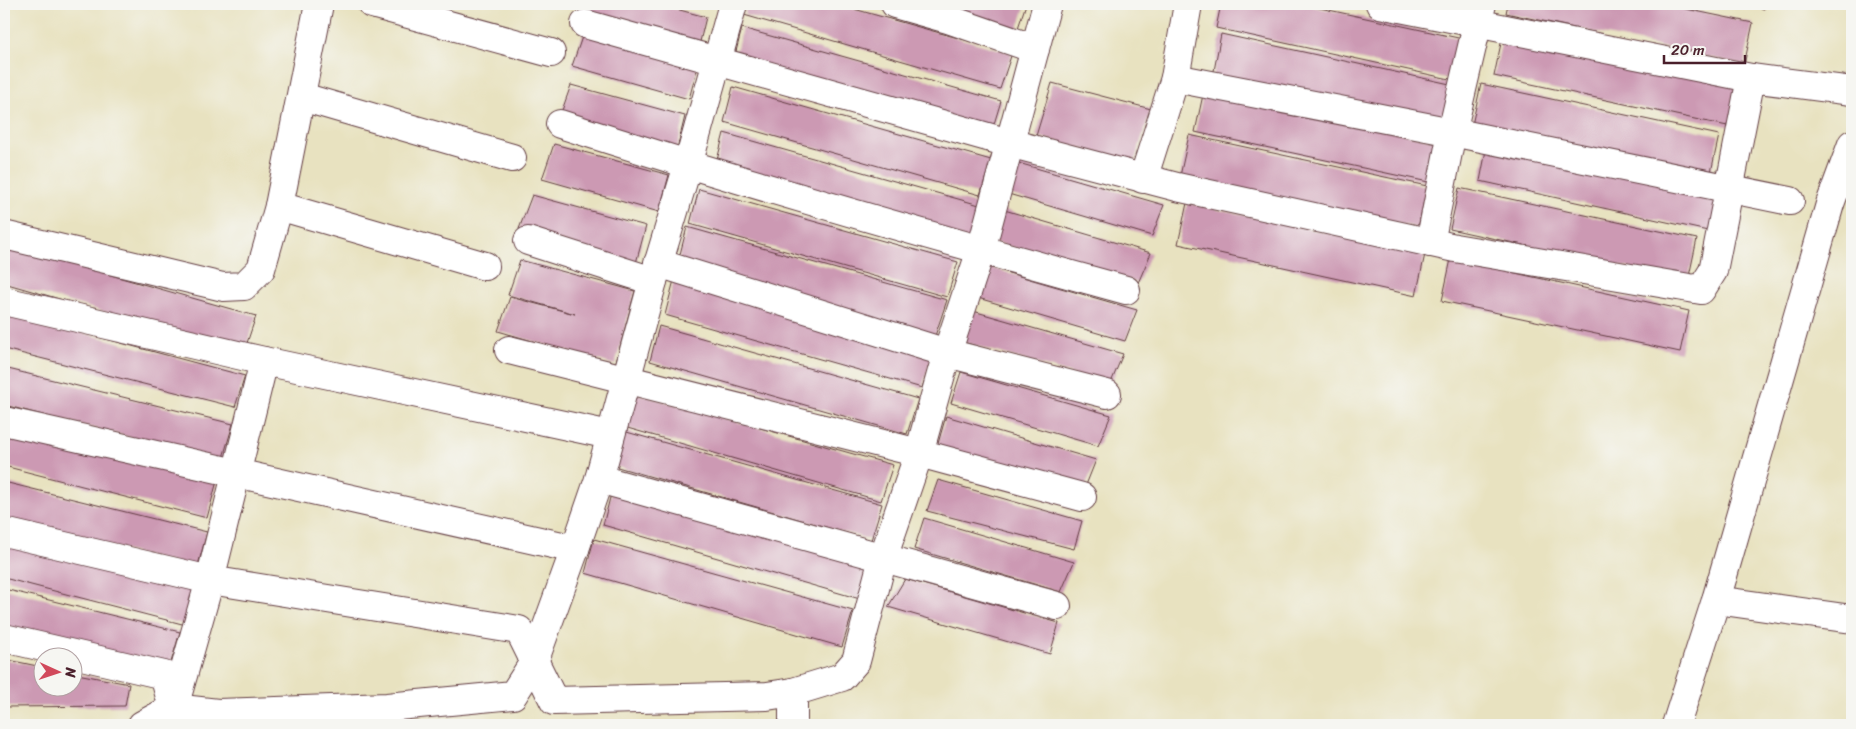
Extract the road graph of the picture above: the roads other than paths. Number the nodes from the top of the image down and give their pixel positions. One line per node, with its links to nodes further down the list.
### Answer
1 (320, 4): 16 (street)
2 (372, 4): 11 (street)
3 (732, 4): 12 (street)
4 (895, 4): 10 (street)
5 (1047, 4): 10 (street)
6 (1188, 4): 13 (street)
7 (1380, 4): 8 (street)
8 (1480, 14): 14 (street); 18 (street)
9 (585, 24): 12 (street)
10 (1036, 49): 19 (street)
11 (551, 54)
12 (716, 60): 19 (street); 22 (street)
13 (1175, 78): 18 (street); 23 (street)
14 (1751, 78): 15 (street); 24 (street)
15 (1852, 91)
16 (302, 97): 21 (street); 26 (street)
17 (560, 124): 22 (street)
18 (1452, 132): 24 (street); 29 (street)
19 (1009, 144): 23 (street); 30 (street)
20 (1852, 144): 50 (street)
21 (512, 158)
22 (688, 165): 30 (street); 32 (street)
23 (1143, 179): 29 (street)
24 (1730, 189): 25 (street); 29 (street)
25 (1790, 201)
26 (279, 206): 27 (street); 31 (street)
27 (4, 235)
28 (528, 241): 32 (street)
29 (1430, 243)
30 (981, 250): 33 (street); 36 (street)
31 (485, 266)
32 (655, 272): 36 (street); 38 (street)
33 (1126, 290)
34 (4, 302): 37 (street)
35 (508, 350): 38 (street)
36 (947, 353): 39 (street); 42 (street)
37 (264, 361): 41 (street); 43 (street)
38 (627, 379): 41 (street); 42 (street)
39 (1107, 394)
40 (4, 422): 43 (street)
41 (610, 435): 44 (street)
42 (919, 453): 45 (street); 48 (street)
43 (237, 475): 47 (street); 49 (street)
44 (599, 479): 47 (street); 48 (street)
45 (1082, 497)
46 (4, 532): 49 (street)
47 (575, 549): 54 (street)
48 (883, 558): 51 (street); 55 (street)
49 (210, 580): 54 (street); 56 (street)
50 (1716, 600): 52 (street); 59 (street)
51 (1057, 606)
52 (1852, 619)
53 (4, 638): 56 (street)
54 (534, 662): 55 (street); 56 (street)
55 (793, 692): 58 (street)
56 (171, 717): 57 (street)
57 (142, 725)
58 (793, 725)
59 (1676, 725)

